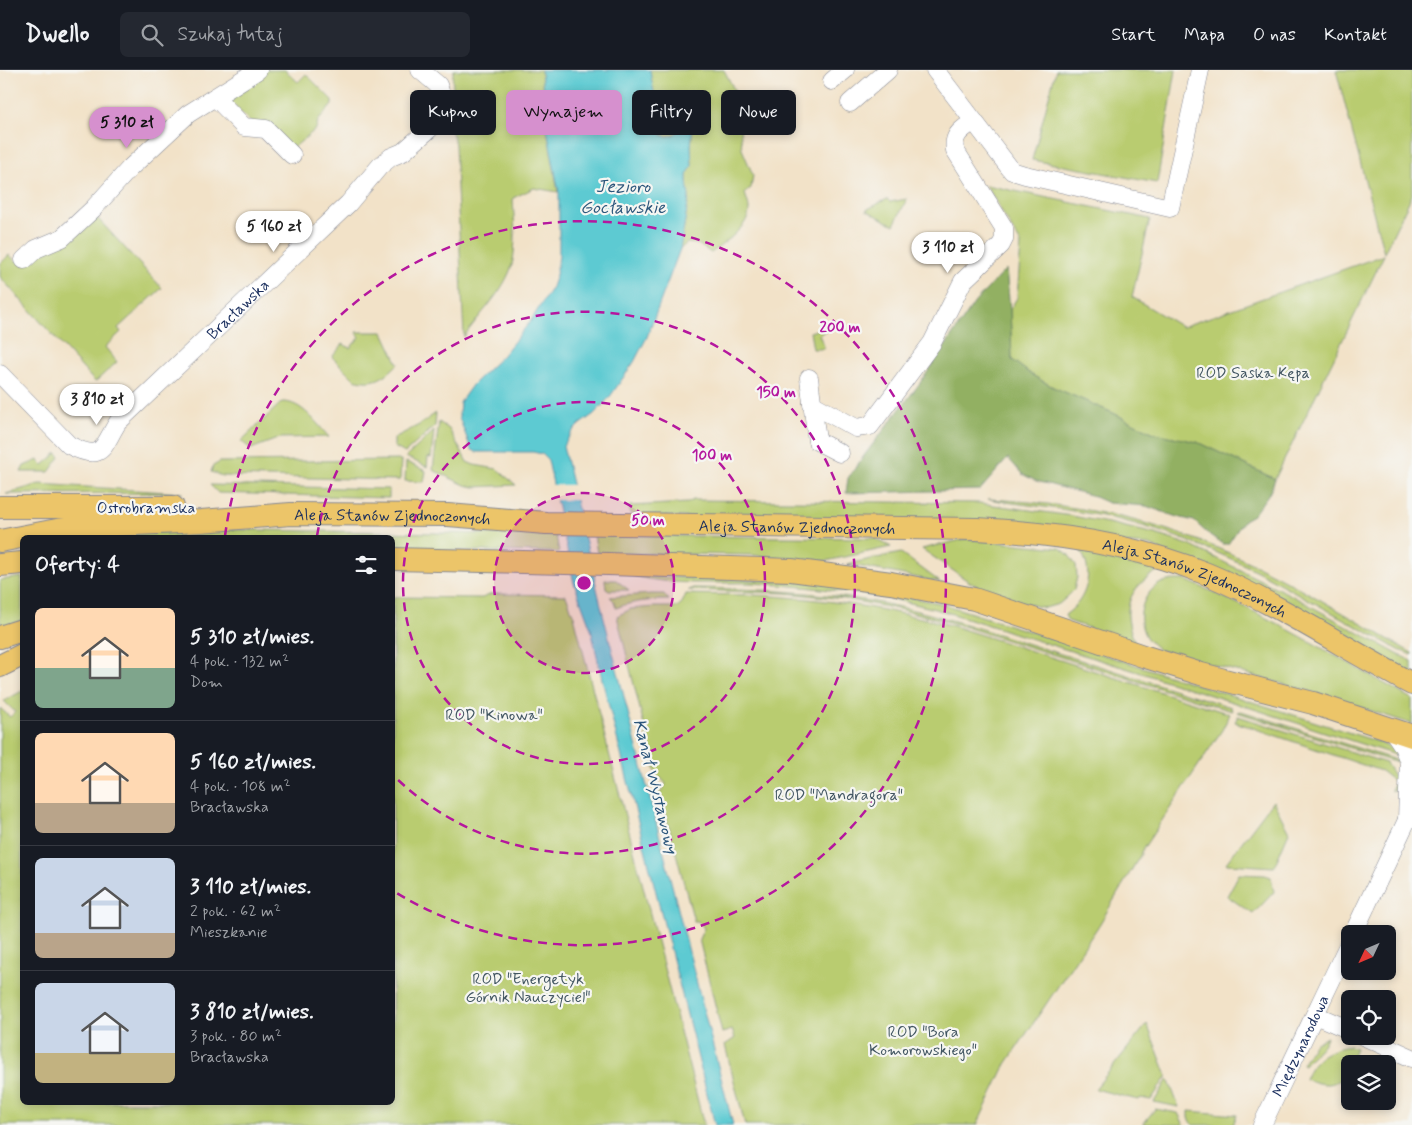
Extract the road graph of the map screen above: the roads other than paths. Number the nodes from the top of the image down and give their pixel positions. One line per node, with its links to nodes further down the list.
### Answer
1 (258, 70): 7 (street)
2 (420, 70): 6 (street)
3 (888, 70): 8 (street)
4 (935, 70): 9 (street)
5 (1200, 70): 9 (street)
6 (441, 78): 12 (street, Bracławska)
7 (215, 97): 10 (street); 11 (street)
8 (850, 103)
9 (974, 121): 14 (street)
10 (292, 155)
11 (24, 260)
12 (0, 374)
13 (809, 378): 14 (street)
14 (812, 404): 15 (street)
15 (840, 453)
16 (0, 507): 17 (main road, Ostrobramska)
17 (291, 514): 20 (main road, Aleja Stanów Zjednoczonych); 28 (main road, Aleja Stanów Zjednoczonych)
18 (0, 533): 19 (main road)
19 (20, 535)
20 (32, 535)
21 (20, 537): 22 (main road, Aleja Stanów Zjednoczonych)
22 (0, 541)
23 (395, 559): 29 (main road)
24 (20, 563): 25 (main road)
25 (0, 565)
26 (20, 656): 27 (main road)
27 (0, 666)
28 (1412, 684)
29 (1391, 728): 30 (main road); 31 (street)
30 (1412, 736)
31 (1409, 817): 32 (street)
32 (1357, 925)
33 (1341, 960): 34 (street, Międzynarodowa)
34 (1315, 1015): 35 (street); 38 (street, Międzynarodowa)
35 (1341, 1026)
36 (1383, 1045): 37 (street)
37 (1412, 1058)
38 (1262, 1125)

